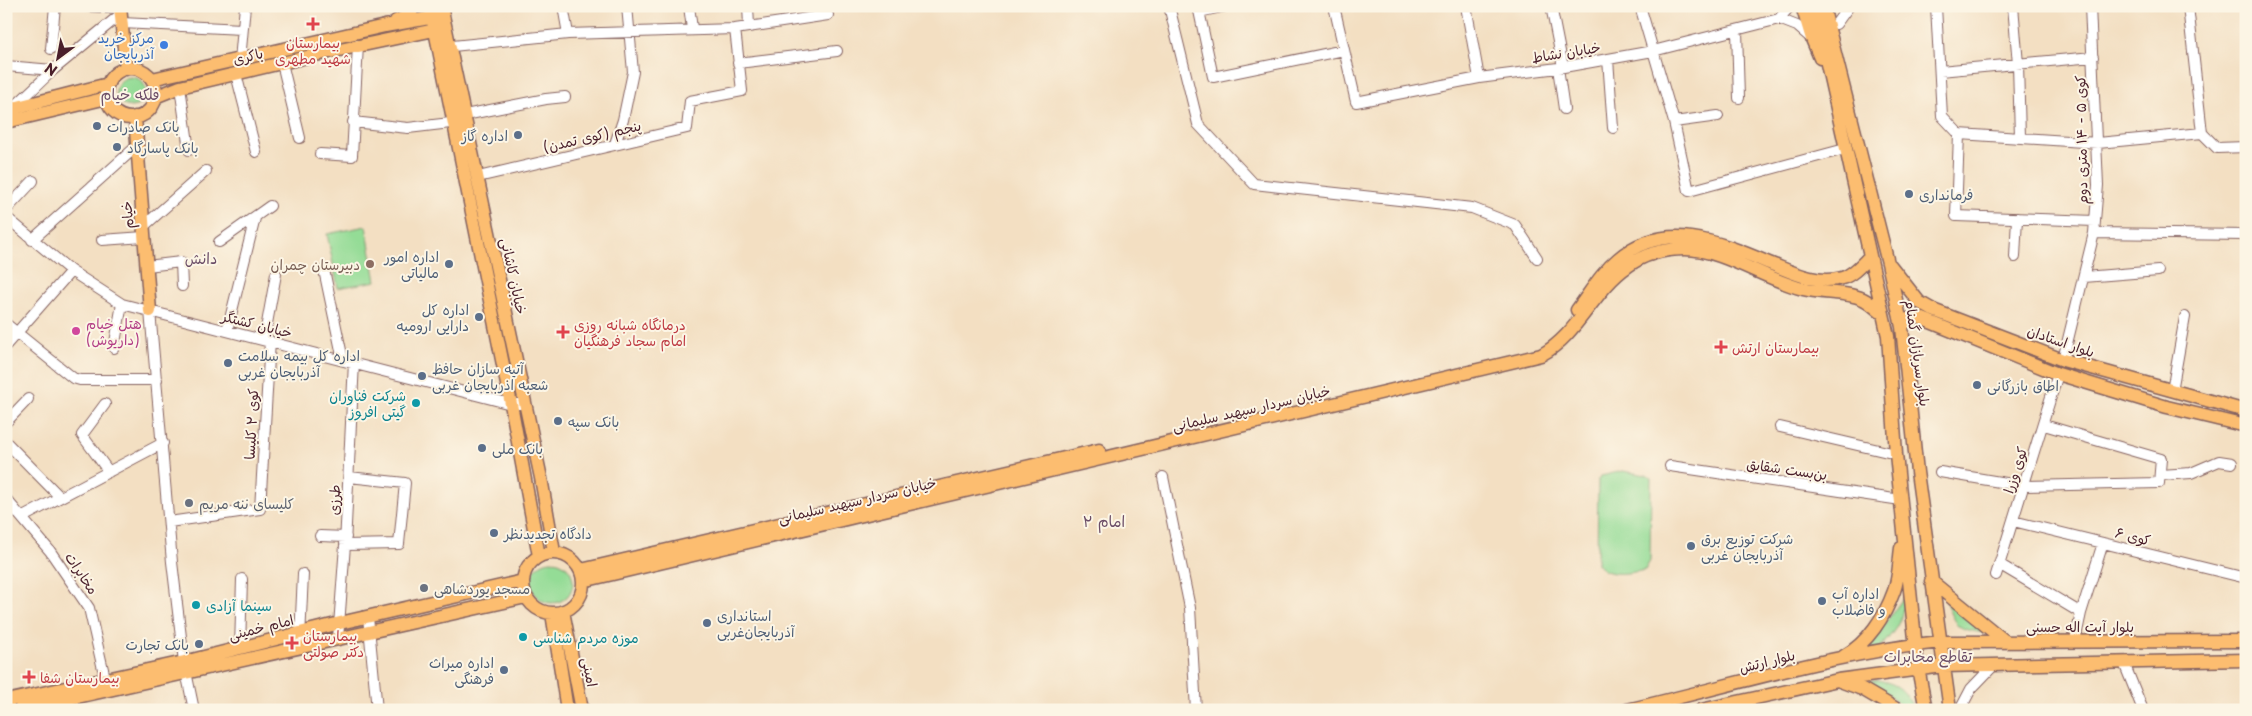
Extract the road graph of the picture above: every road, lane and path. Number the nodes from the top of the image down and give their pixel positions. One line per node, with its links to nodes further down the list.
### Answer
1 (55, 6): 42 (street)
2 (86, 6): 26 (street)
3 (245, 6): 33 (street)
4 (415, 6): 31 (main road)
5 (563, 6): 38 (street)
6 (626, 6): 37 (street)
7 (689, 6): 34 (street)
8 (748, 6): 32 (street)
9 (1169, 6): 106 (street)
10 (1226, 6): 25 (street)
11 (1334, 6): 44 (street)
12 (1466, 6): 60 (street)
13 (1551, 6): 55 (street)
14 (1640, 6): 46 (street)
15 (1790, 6): 29 (street)
16 (1802, 6): 39 (main road)
17 (1814, 6): 59 (main road, بلوار سربازان گمنام)
18 (1823, 6): 59 (main road, بلوار سربازان گمنام)
19 (1832, 6): 30 (main road)
20 (1849, 6): 30 (street)
21 (1936, 6): 57 (street)
22 (2013, 6): 52 (street)
23 (2090, 6): 47 (street, کوی ۵ - ۱۴ متری دوم)
24 (2188, 6): 77 (street)
25 (1199, 9): 44 (street)
26 (121, 13): 33 (street); 54 (main road); 56 (street)
27 (828, 15): 32 (street)
28 (438, 17): 31 (main road, باکری); 40 (main road, باکری); 41 (main road, خیابان کاشانی)
29 (1779, 19): 36 (street, خیابان نشاط); 39 (street)
30 (1836, 24): 59 (main road)
31 (386, 26): 43 (main road, باکری)
32 (749, 26): 35 (street)
33 (242, 29): 49 (street)
34 (692, 29): 35 (street); 37 (street)
35 (734, 29): 51 (street)
36 (1737, 30): 46 (street, خیابان نشاط); 67 (street)
37 (629, 33): 38 (street); 82 (street)
38 (568, 34): 41 (street)
39 (1812, 40): 59 (main road)
40 (358, 45): 43 (main road, باکری); 74 (street)
41 (445, 47): 72 (main road, خیابان کاشانی)
42 (51, 49)
43 (309, 50): 49 (main road, باکری); 50 (main road, باکری)
44 (1344, 50): 60 (street, خیابان نشاط)
45 (837, 51): 51 (street)
46 (1653, 51): 48 (street, خیابان نشاط); 75 (street)
47 (2093, 57): 52 (street); 81 (street, کوی ۵ - ۱۴ متری دوم)
48 (1608, 59): 55 (street, خیابان نشاط); 76 (street)
49 (240, 60): 61 (main road, باکری)
50 (282, 63): 58 (main road, باکری); 80 (street)
51 (738, 63): 82 (street, پنجم (کوی تمدن))
52 (2018, 64): 57 (street); 79 (street)
53 (6, 66): 56 (street)
54 (126, 68): 61 (main road); 62 (main road)
55 (1560, 68): 60 (street, خیابان نشاط); 69 (street)
56 (53, 70): 68 (street)
57 (1940, 71): 78 (street)
58 (236, 74): 63 (main road, باکری); 87 (street)
59 (1835, 75): 85 (main road, بلوار سربازان گمنام); 107 (main road, بلوار سربازان گمنام)
60 (1479, 78)
61 (152, 79): 64 (main road)
62 (108, 84): 66 (main road); 68 (main road)
63 (180, 87): 64 (main road, باکری); 86 (street)
64 (155, 97): 71 (main road)
65 (564, 97): 72 (street)
66 (107, 98): 71 (main road); 73 (main road)
67 (1739, 98)
68 (9, 109)
69 (1564, 109)
70 (1718, 116): 75 (street)
71 (135, 117): 83 (main road, خیام)
72 (462, 120): 74 (street); 90 (main road, خیابان کاشانی); 134 (main road)
73 (6, 122)
74 (354, 122): 88 (street)
75 (1674, 122): 85 (street)
76 (1613, 128)
77 (2202, 133): 81 (street); 84 (street)
78 (1960, 134): 79 (street); 96 (street)
79 (2020, 137): 81 (street)
80 (300, 138)
81 (2098, 143): 97 (street, کوی ۵ - ۱۴ متری دوم)
82 (616, 144): 90 (street, پنجم (کوی تمدن))
83 (137, 146): 98 (main road, خیام); 101 (street)
84 (2246, 147)
85 (1845, 149): 104 (main road, بلوار سربازان گمنام)
86 (189, 150)
87 (256, 152)
88 (320, 154)
89 (206, 171): 98 (street)
90 (478, 178): 135 (main road, خیابان کاشانی)
91 (33, 181): 93 (street)
92 (270, 206): 95 (street)
93 (6, 210)
94 (6, 217): 101 (street, خیابان کشتگر)
95 (255, 218): 103 (street); 121 (street)
96 (2017, 218): 97 (street); 105 (street)
97 (2095, 221): 99 (street, کوی ۵ - ۱۴ متری دوم)
98 (144, 232): 102 (street); 108 (main road, خیام)
99 (2094, 233): 100 (street); 113 (street, کوی ۵ - ۱۴ متری دوم)
100 (2246, 235)
101 (32, 240): 110 (street, خیابان کشتگر)
102 (102, 240)
103 (220, 242)
104 (1869, 257): 117 (main road, بلوار سربازان گمنام); 167 (main road, خیابان سردار سپهبد سلیمانی)
105 (2015, 257)
106 (1537, 258)
107 (1888, 263): 120 (main road, بلوار سربازان گمنام); 127 (main road, بلوار استادان)
108 (147, 266): 114 (street); 116 (main road, خیام)
109 (324, 270): 126 (street)
110 (71, 271): 115 (street, خیابان کشتگر); 122 (street)
111 (2158, 271): 113 (street)
112 (276, 274): 123 (street, کوی ۲ کلیسا)
113 (2084, 277): 127 (street, کوی ۵ - ۱۴ متری دوم)
114 (182, 286)
115 (122, 304): 116 (street, خیابان کشتگر); 125 (street)
116 (150, 311): 121 (street, خیابان کشتگر); 130 (street)
117 (1882, 313): 143 (main road, بلوار سربازان گمنام); 167 (main road, خیابان سردار سپهبد سلیمانی)
118 (2185, 318): 131 (street)
119 (6, 324): 122 (street)
120 (1902, 327): 129 (main road); 171 (main road, بلوار سربازان گمنام)
121 (227, 331): 123 (street, خیابان کشتگر)
122 (16, 333): 124 (street); 130 (street)
123 (267, 341): 126 (street, خیابان کشتگر); 157 (street, کوی ۲ کلیسا)
124 (6, 345)
125 (114, 348)
126 (343, 360): 128 (street, خیابان کشتگر)
127 (2063, 360): 131 (main road, بلوار استادان)
128 (354, 362): 134 (street, خیابان کشتگر); 148 (street, طرزی)
129 (2058, 374): 138 (street, کوی وزرا); 139 (main road)
130 (157, 380): 142 (street)
131 (2172, 391): 136 (main road, بلوار استادان)
132 (28, 398): 137 (street)
133 (104, 404): 146 (street)
134 (511, 404): 135 (street, خیابان کشتگر); 163 (main road)
135 (525, 404): 162 (main road, خیابان کاشانی)
136 (2246, 410)
137 (6, 422)
138 (2044, 425): 150 (street); 151 (street, کوی وزرا)
139 (2246, 426)
140 (1780, 428): 143 (street)
141 (6, 442): 152 (street)
142 (163, 443): 146 (street); 157 (street)
143 (1896, 454): 154 (main road, بلوار سربازان گمنام)
144 (2232, 462): 150 (street)
145 (1670, 466): 154 (street, بن‌بست شقایق)
146 (109, 472): 152 (street)
147 (1940, 472): 151 (street)
148 (349, 477): 160 (street, طرزی); 160 (street)
149 (1163, 477): 205 (street)
150 (2159, 479): 151 (street)
151 (2024, 486): 156 (street, کوی وزرا)
152 (60, 497): 155 (street)
153 (6, 499): 155 (street, مخابرات)
154 (1901, 500): 158 (main road, بلوار سربازان گمنام)
155 (23, 517): 196 (street, مخابرات)
156 (2013, 521): 161 (street, کوی ۶); 164 (street, کوی وزرا)
157 (169, 522): 194 (street)
158 (1904, 525): 185 (main road, بلوار سربازان گمنام); 188 (main road)
159 (320, 536): 160 (street)
160 (346, 541): 176 (street, طرزی)
161 (2103, 543): 168 (street, کوی ۶); 174 (street)
162 (554, 552): 163 (main road); 167 (main road)
163 (539, 556): 170 (main road)
164 (1999, 564): 166 (street, کوی وزرا); 174 (street)
165 (303, 574): 177 (street)
166 (1996, 574)
167 (582, 575): 173 (main road)
168 (2246, 578)
169 (242, 579): 187 (street)
170 (523, 581): 172 (main road); 175 (main road, امام خمینی)
171 (1931, 581): 182 (main road, بلوار سربازان گمنام); 183 (main road)
172 (526, 596): 173 (main road); 178 (main road, امام خمینی)
173 (557, 612): 200 (main road, امینی); 204 (main road, امینی)
174 (2081, 613): 180 (street)
175 (368, 617): 176 (main road, امام خمینی); 178 (street)
176 (340, 623): 177 (main road, امام خمینی); 179 (street, طرزی)
177 (299, 633): 186 (street); 187 (main road, امام خمینی)
178 (370, 633): 179 (main road, امام خمینی); 203 (street)
179 (338, 639): 186 (main road, امام خمینی)
180 (2075, 641): 181 (main road, بلوار آیت اله حسنی); 184 (main road, بلوار آیت اله حسنی)
181 (2246, 641)
182 (1940, 642): 183 (main road, بلوار آیت اله حسنی); 185 (main road, بلوار آیت اله حسنی); 193 (main road, بلوار سربازان گمنام)
183 (2006, 642): 184 (main road, بلوار آیت اله حسنی)
184 (2029, 642): 191 (main road)
185 (1916, 645): 188 (main road, بلوار ارتش); 195 (main road, بلوار سربازان گمنام)
186 (301, 647): 194 (main road, امام خمینی)
187 (240, 648): 194 (main road, امام خمینی)
188 (1840, 658): 198 (main road, بلوار ارتش)
189 (2246, 660): 190 (main road)
190 (2124, 663): 191 (main road); 212 (street)
191 (2028, 664): 192 (main road)
192 (1994, 665): 193 (main road); 211 (street)
193 (1943, 666): 195 (main road); 210 (main road, بلوار سربازان گمنام)
194 (185, 667): 196 (main road, امام خمینی); 201 (main road, امام خمینی); 202 (street)
195 (1918, 668): 197 (main road); 209 (main road, بلوار سربازان گمنام)
196 (105, 678): 199 (main road, امام خمینی)
197 (1838, 680): 207 (main road); 208 (main road)
198 (1697, 694): 206 (main road, بلوار ارتش); 207 (main road)
199 (6, 701)
200 (581, 708): 204 (street)
201 (20, 710)
202 (194, 710)
203 (377, 710)
204 (566, 710)
205 (1196, 710)
206 (1626, 710)
207 (1700, 710)
208 (1898, 710)
209 (1926, 710)
210 (1950, 710)
211 (1960, 710)
212 (2143, 710)

